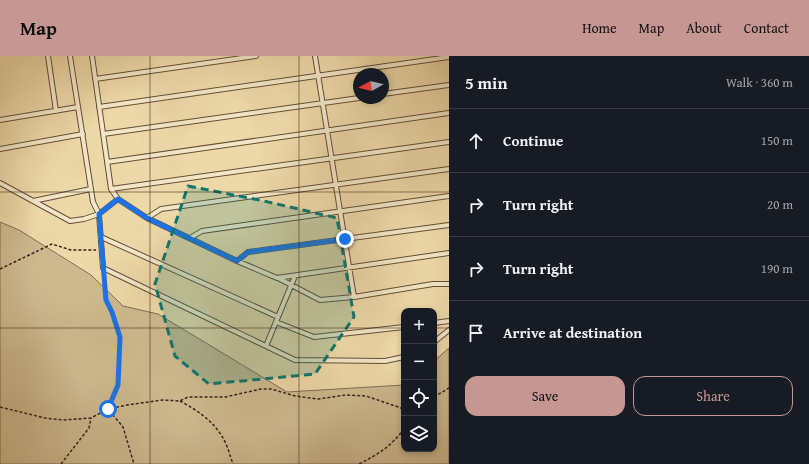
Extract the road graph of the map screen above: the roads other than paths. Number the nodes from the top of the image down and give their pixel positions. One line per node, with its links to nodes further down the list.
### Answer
1 (48, 56): 15 (lane)
2 (70, 56): 13 (lane)
3 (92, 56): 8 (lane)
4 (256, 56): 8 (lane)
5 (315, 56): 7 (lane)
6 (449, 57): 7 (lane)
7 (318, 76): 12 (lane); 14 (lane)
8 (96, 79): 14 (lane)
9 (449, 85): 10 (lane)
10 (389, 93)
11 (353, 99): 12 (lane)
12 (323, 103): 18 (lane); 20 (lane)
13 (78, 107): 15 (lane); 19 (lane)
14 (99, 107): 20 (lane)
15 (56, 111): 17 (lane)
16 (449, 113): 18 (lane)
17 (0, 120)
18 (327, 130): 23 (lane); 24 (lane)
19 (83, 134): 22 (lane); 29 (lane)
20 (103, 134): 24 (lane)
21 (449, 142): 23 (lane)
22 (0, 149)
23 (332, 158): 27 (lane); 28 (lane)
24 (107, 162): 28 (lane)
25 (449, 169): 27 (lane)
26 (0, 183): 32 (lane)
27 (336, 185): 33 (lane); 35 (lane)
28 (111, 189): 31 (lane)
29 (91, 190): 32 (lane); 34 (lane)
30 (449, 196): 33 (lane)
31 (118, 199): 34 (lane); 35 (lane)
32 (32, 201): 34 (lane)
33 (341, 212): 38 (lane); 39 (lane)
34 (99, 214): 37 (lane)
35 (147, 218): 38 (lane)
36 (449, 225): 39 (lane)
37 (101, 237): 48 (lane); 55 (lane)
38 (190, 238): 41 (lane)
39 (345, 239): 41 (lane); 42 (lane)
40 (449, 253): 42 (lane)
41 (237, 261): 44 (lane)
42 (350, 267): 43 (lane); 47 (lane)
43 (295, 276): 44 (lane); 46 (lane)
44 (277, 278): 46 (lane)
45 (449, 284): 47 (lane)
46 (291, 285): 47 (lane); 48 (lane)
47 (354, 297)
48 (278, 318): 50 (lane)
49 (449, 321): 51 (lane)
50 (276, 322): 52 (lane); 55 (lane)
51 (437, 323)
52 (401, 327)
53 (449, 330): 54 (lane)
54 (437, 340)
55 (266, 346): 56 (lane)
56 (401, 358)

